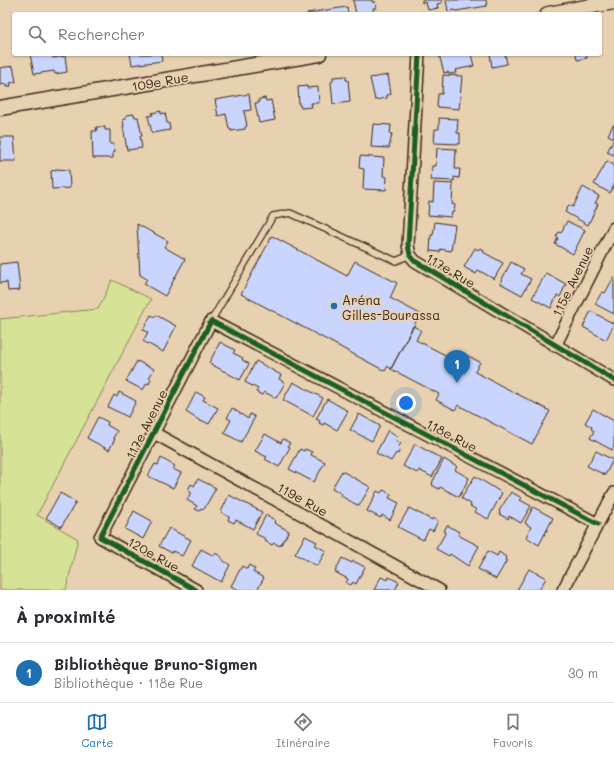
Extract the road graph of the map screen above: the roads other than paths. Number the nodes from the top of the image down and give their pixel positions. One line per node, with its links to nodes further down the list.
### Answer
1 (614, 2): 2 (street)
2 (559, 12)
3 (307, 56): 5 (street, 109e Rue)
4 (419, 56): 7 (street, 117e Rue)
5 (0, 108)
6 (614, 228): 9 (street, 115e Avenue)
7 (410, 255): 8 (lane); 9 (street, 117e Rue)
8 (211, 321): 11 (street, 117e Avenue); 13 (street, 118e Rue)
9 (555, 346): 10 (street, 117e Rue)
10 (614, 380)
11 (154, 433): 14 (street, 117e Avenue); 16 (street, 119e Rue)
12 (614, 493): 13 (street)
13 (598, 524): 17 (street)
14 (100, 537): 15 (street, 120e Rue)
15 (196, 590)
16 (439, 590)
17 (563, 590)

